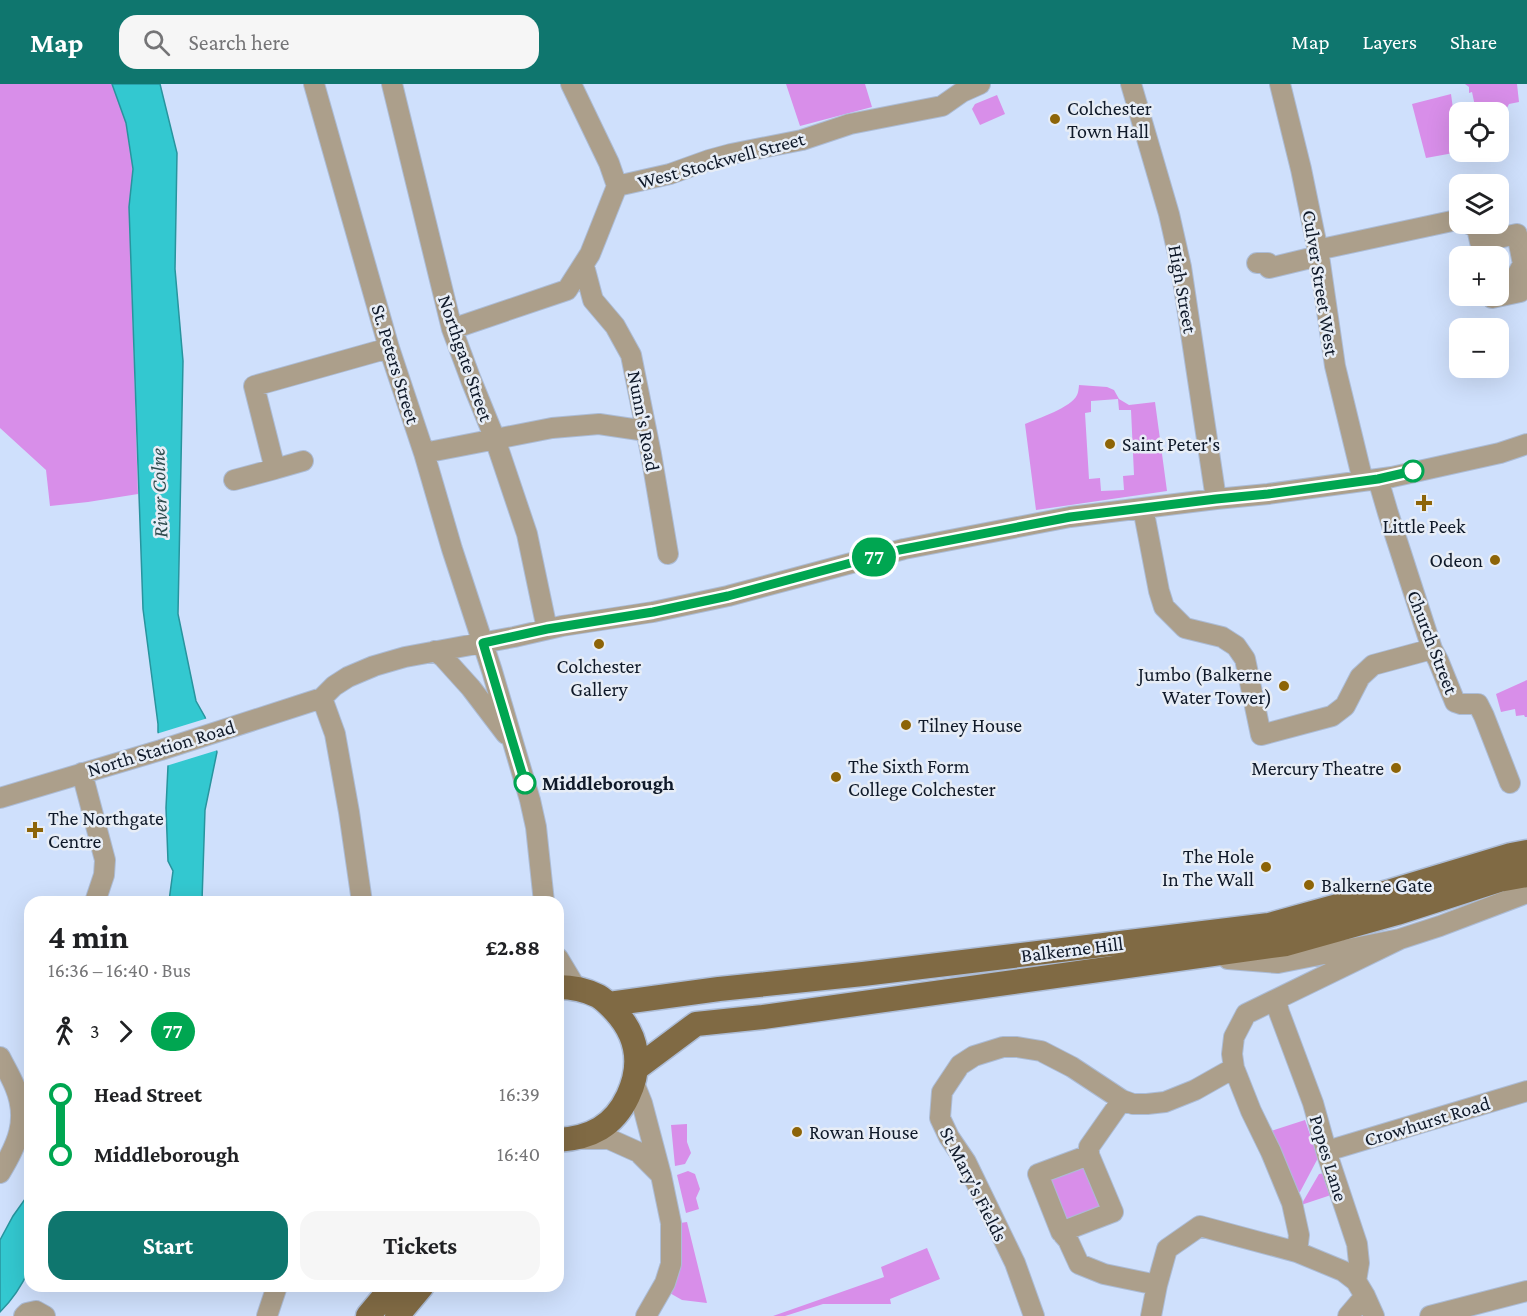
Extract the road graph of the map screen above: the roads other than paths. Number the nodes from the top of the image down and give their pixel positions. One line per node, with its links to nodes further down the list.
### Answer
1 (314, 84): 18 (street, St. Peters Street)
2 (392, 84): 17 (street, Northgate Street)
3 (571, 84): 7 (street)
4 (980, 84): 7 (street, West Stockwell Street)
5 (1131, 84): 27 (street, High Street)
6 (1281, 84): 10 (street, Culver Street West)
7 (616, 186): 13 (street, West Stockwell Street)
8 (1449, 224): 10 (street)
9 (1489, 246): 12 (street)
10 (1318, 253): 11 (street); 26 (street, Culver Street West)
11 (1257, 263)
12 (1525, 264): 15 (street)
13 (584, 266): 14 (street, West Stockwell Street); 16 (street)
14 (567, 290): 16 (street); 17 (street)
15 (1509, 294)
16 (592, 300): 19 (street, Nunn's Road)
17 (452, 328): 20 (street, Northgate Street)
18 (389, 348): 22 (street, St. Peters Street); 24 (street)
19 (646, 431): 20 (street); 29 (street, Nunn's Road)
20 (495, 439): 22 (street); 30 (street, Northgate Street)
21 (1527, 444): 26 (street)
22 (424, 453): 32 (street, St. Peters Street)
23 (303, 461): 24 (street)
24 (275, 469): 25 (street)
25 (234, 480)
26 (1371, 480): 27 (street); 33 (street, Church Street)
27 (1216, 499): 28 (street)
28 (1143, 508): 30 (street); 33 (street)
29 (668, 554)
30 (547, 629): 31 (street)
31 (514, 637): 32 (street); 35 (street)
32 (483, 643): 34 (street); 35 (street)
33 (1432, 649): 39 (street, Church Street)
34 (435, 651): 36 (street); 37 (street)
35 (495, 680): 37 (street)
36 (322, 698): 38 (street, North Station Road); 46 (street)
37 (514, 746): 42 (street)
38 (82, 773): 40 (street, North Station Road); 45 (street)
39 (1510, 783)
40 (0, 798)
41 (1527, 852): 53 (main road, Balkerne Hill)
42 (541, 873): 47 (street); 48 (street)
43 (1527, 875): 50 (main road, Balkerne Hill)
44 (1527, 893): 49 (street)
45 (97, 896)
46 (361, 896)
47 (538, 896)
48 (543, 896)
49 (1400, 939): 50 (street); 52 (street)
50 (1200, 956): 56 (main road, Balkerne Hill)
51 (567, 987): 53 (main road)
52 (1276, 1000): 55 (street); 60 (street, Popes Lane)
53 (609, 1004): 56 (main road)
54 (0, 1057): 62 (street)
55 (1234, 1068): 58 (street, St Mary's Fields); 65 (street)
56 (635, 1076): 59 (main road); 63 (street)
57 (1527, 1091): 60 (street, Crowhurst Road)
58 (1122, 1100): 61 (street); 78 (street, St Mary's Fields)
59 (565, 1139): 63 (street)
60 (1327, 1151): 67 (street, Popes Lane)
61 (1089, 1155): 64 (street); 64 (street)
62 (0, 1173)
63 (661, 1175): 77 (street)
64 (1061, 1232): 66 (street)
65 (1297, 1252): 66 (street); 67 (street)
66 (1157, 1285): 79 (street)
67 (1361, 1288): 80 (street); 81 (street, Popes Lane)
68 (275, 1292): 74 (street)
69 (388, 1292): 75 (main road)
70 (417, 1292): 76 (main road)
71 (1527, 1292): 82 (street)
72 (24, 1316): 73 (street)
73 (45, 1316)
74 (267, 1316)
75 (368, 1316)
76 (398, 1316)
77 (646, 1316)
78 (1034, 1316)
79 (1151, 1316)
80 (1348, 1316)
81 (1374, 1316)
82 (1430, 1316)

